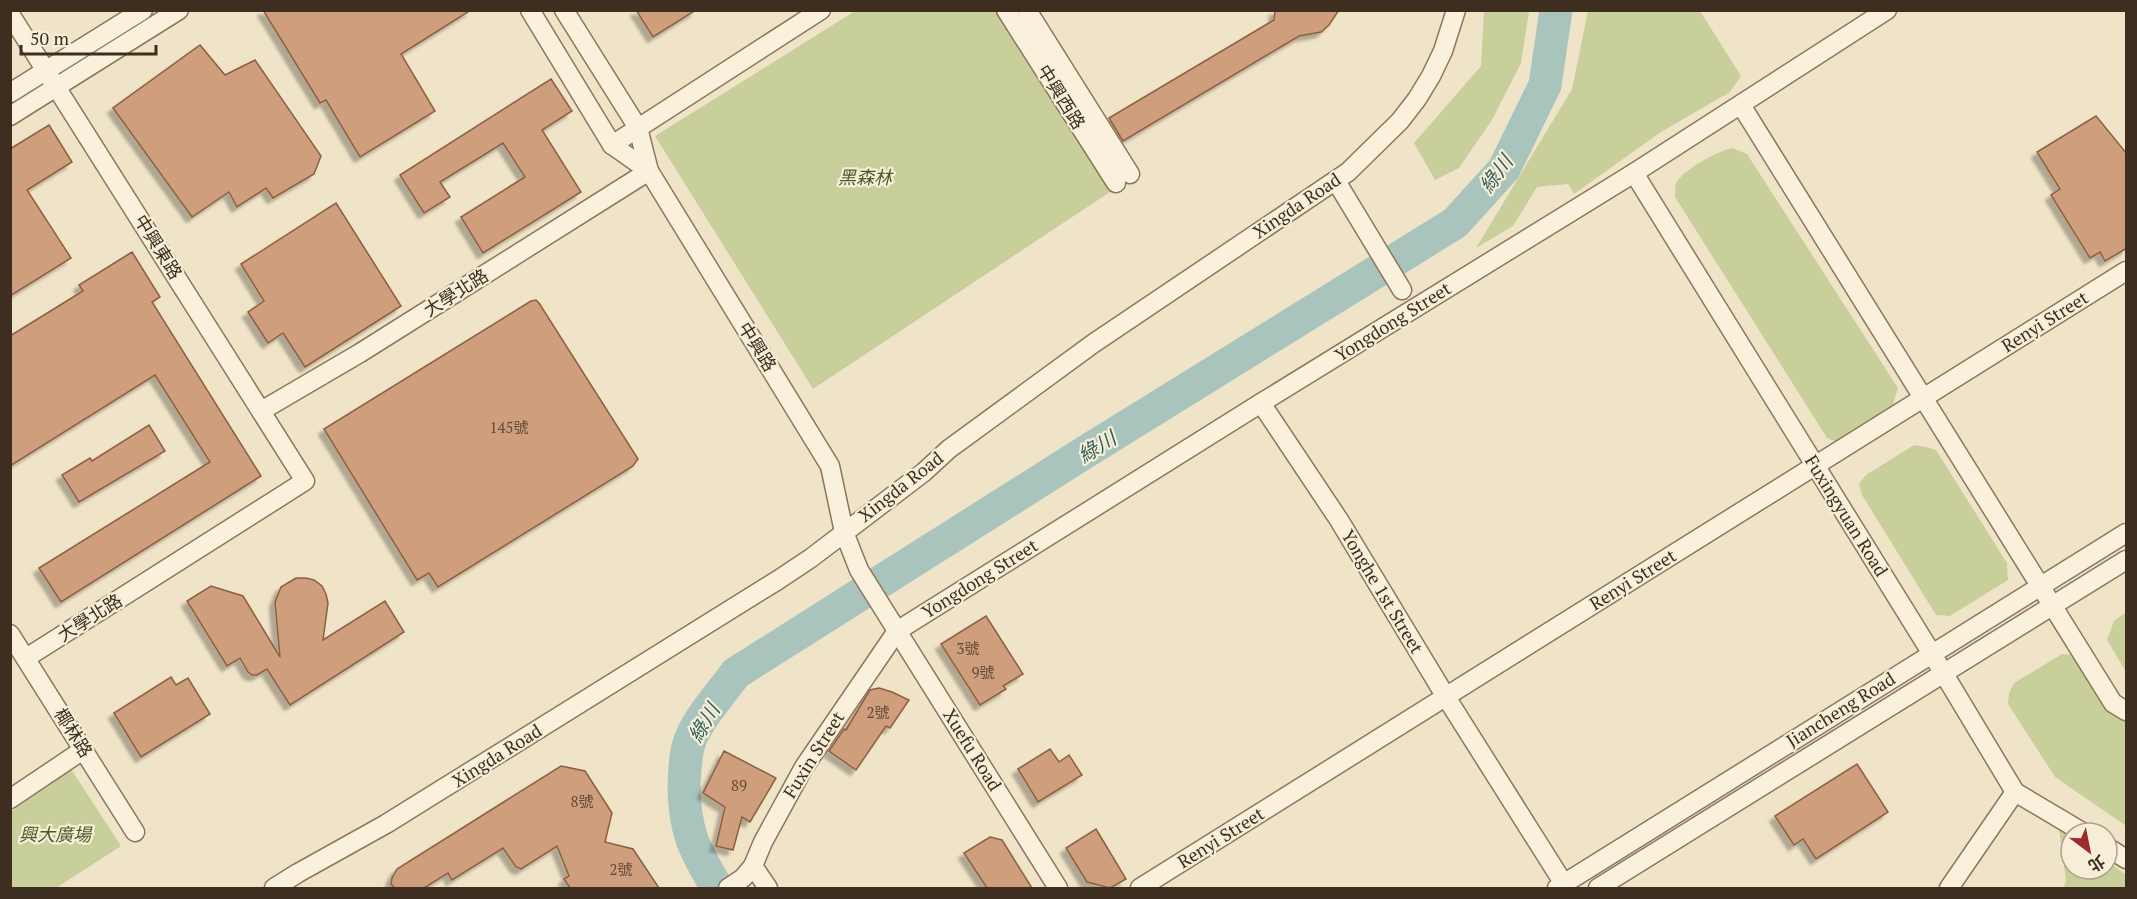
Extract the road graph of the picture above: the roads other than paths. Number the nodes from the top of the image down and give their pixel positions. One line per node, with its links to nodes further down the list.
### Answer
1 (142, 10): 11 (street)
2 (179, 10): 12 (street)
3 (530, 10): 17 (street, 中興路)
4 (564, 10): 16 (street, 中興路)
5 (821, 10): 16 (street)
6 (1006, 10): 7 (street, 中興西路)
7 (1027, 10)
8 (1456, 10): 20 (street, Xingda Road)
9 (1887, 10): 14 (street, Yongdong Street)
10 (10, 14): 11 (street, 中興東路)
11 (46, 70): 12 (street, 中興東路); 13 (street)
12 (57, 87): 15 (street); 25 (street, 中興東路)
13 (10, 93)
14 (1741, 105): 19 (street, Yongdong Street); 23 (street)
15 (10, 116)
16 (638, 128): 17 (street); 18 (street, 中興路)
17 (612, 145): 18 (street, 中興路)
18 (649, 171): 25 (street, 大學北路); 28 (street, 中興路)
19 (1634, 173): 24 (street, Yongdong Street); 26 (street, Fuxingyuan Road)
20 (1336, 181): 22 (street); 28 (street, Xingda Road)
21 (2127, 272): 23 (street, Renyi Street)
22 (1402, 290)
23 (1924, 398): 26 (street, Renyi Street); 31 (street)
24 (1262, 403): 33 (street, Yongdong Street); 38 (street, Yonghe 1st Street)
25 (261, 411): 27 (street, 中興東路)
26 (1815, 466): 35 (street, Fuxingyuan Road); 38 (street, Renyi Street)
27 (305, 481): 36 (street, 大學北路)
28 (844, 532): 33 (street, Xuefu Road); 48 (street, Xingda Road)
29 (2127, 533): 31 (street, Jiancheng Road)
30 (2127, 560): 32 (street, Jiancheng Road)
31 (2041, 586): 32 (street); 35 (street, Jiancheng Road)
32 (2052, 606): 37 (street, Jiancheng Road); 39 (street)
33 (897, 631): 45 (street, Fuxin Street); 50 (street, Xuefu Road)
34 (10, 634): 36 (street, 椰林路)
35 (1932, 654): 37 (street, Fuxingyuan Road); 47 (street, Jiancheng Road)
36 (26, 658): 40 (street, 椰林路)
37 (1944, 674): 41 (street, Fuxingyuan Road); 52 (street, Jiancheng Road)
38 (1446, 697): 47 (street, Yonghe 1st Street); 51 (street, Renyi Street)
39 (2127, 711)
40 (83, 750): 42 (street); 44 (street, 椰林路)
41 (2015, 792): 43 (street, Fuxingyuan Road); 53 (street)
42 (10, 799)
43 (2064, 821)
44 (135, 832)
45 (753, 866): 46 (street, Fuxin Street); 49 (street)
46 (733, 885)
47 (1563, 887)
48 (274, 888)
49 (768, 888)
50 (1058, 888)
51 (1140, 888)
52 (1598, 888)
53 (1949, 888)

